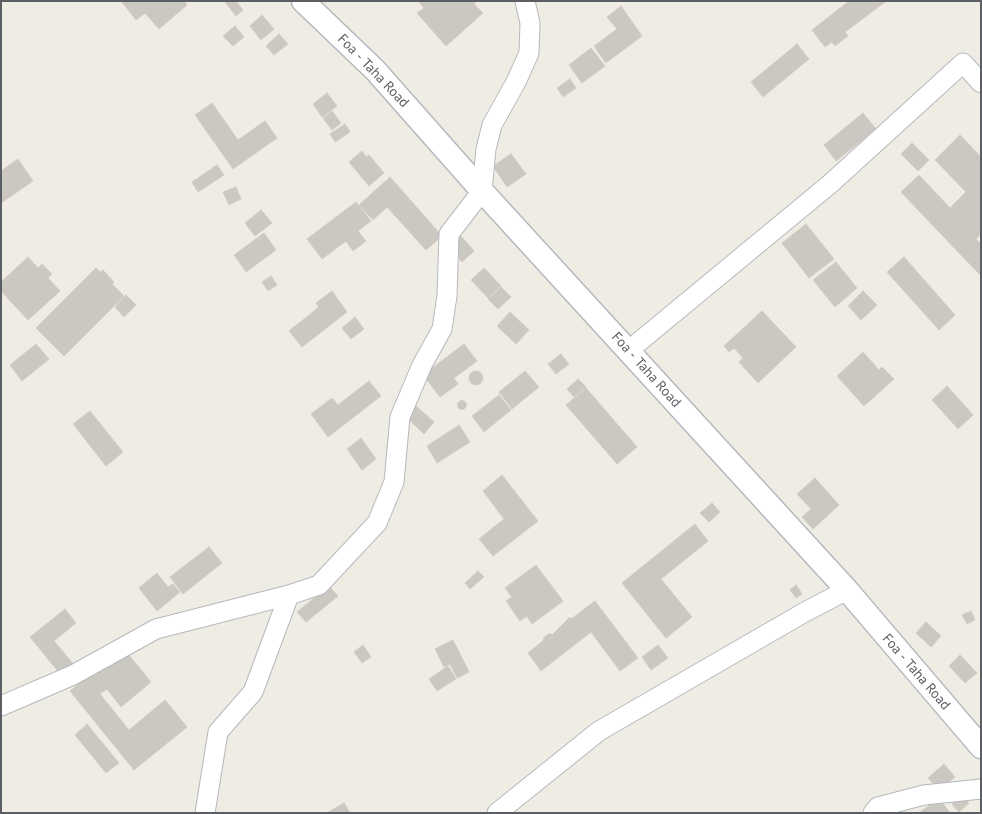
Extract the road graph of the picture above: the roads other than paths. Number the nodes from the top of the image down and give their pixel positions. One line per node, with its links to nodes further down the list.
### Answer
1 (303, 1): 4 (street, Foa - Taha Road)
2 (525, 1): 4 (street)
3 (981, 83): 5 (street)
4 (482, 191): 5 (street, Foa - Taha Road); 7 (street)
5 (628, 351): 6 (street, Foa - Taha Road)
6 (847, 590): 9 (street, Foa - Taha Road); 12 (street)
7 (289, 595): 8 (street); 11 (street)
8 (1, 706)
9 (981, 747)
10 (981, 789): 13 (street)
11 (204, 813)
12 (497, 813)
13 (873, 813)

